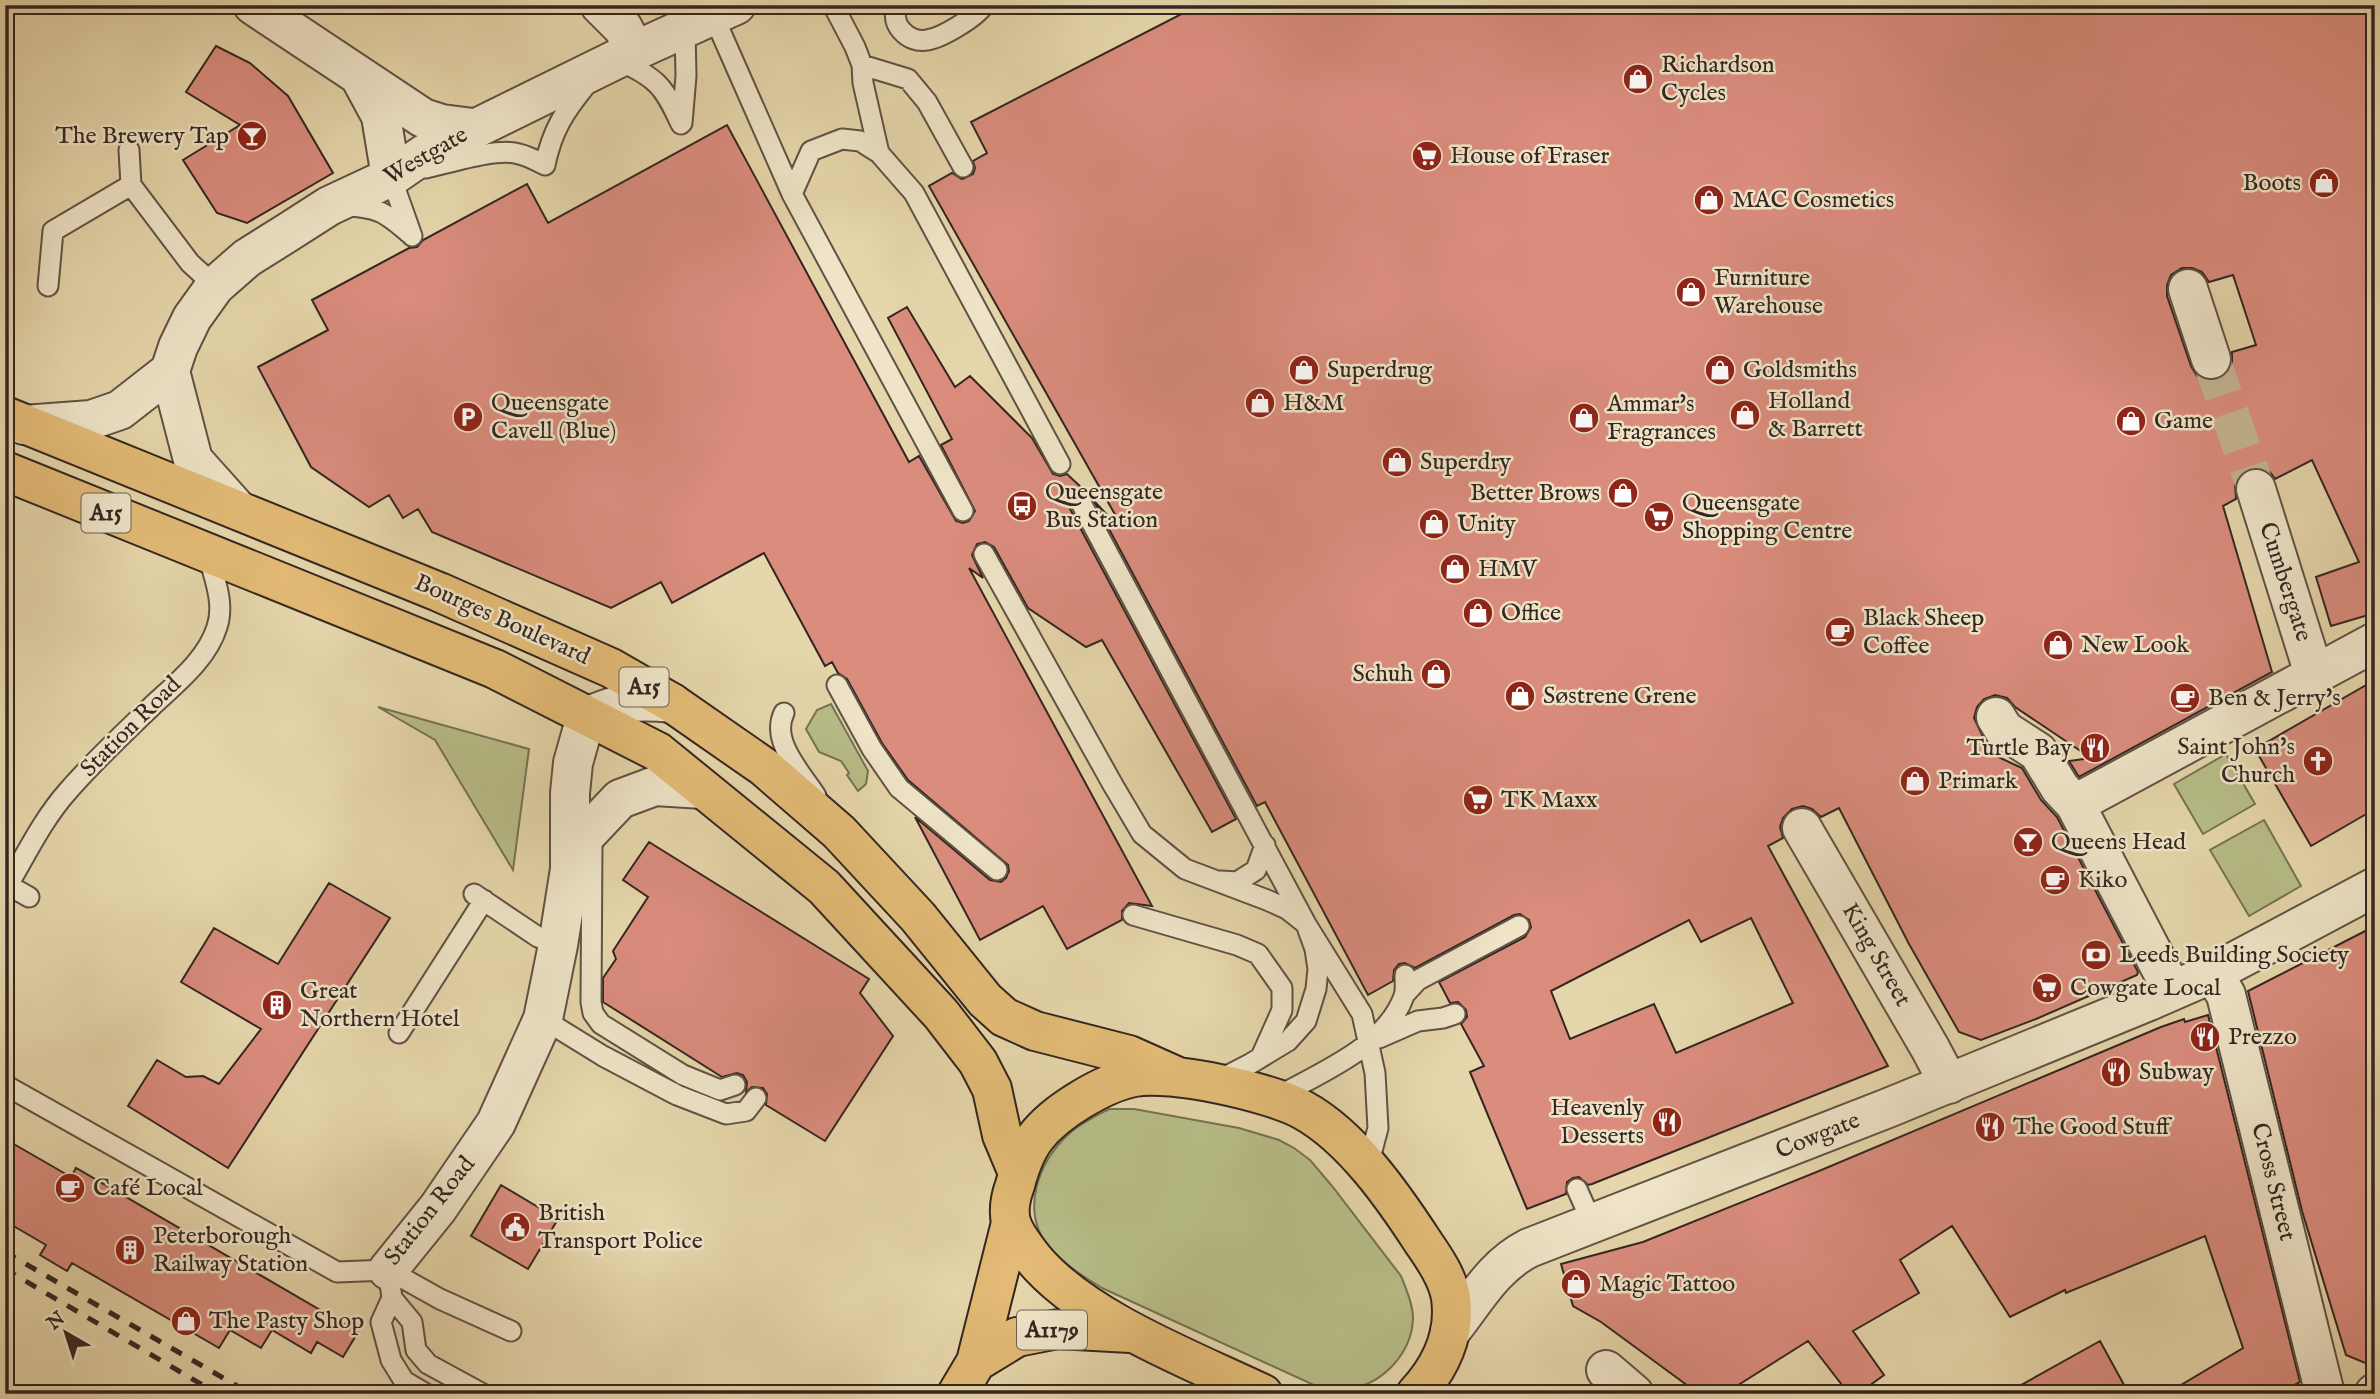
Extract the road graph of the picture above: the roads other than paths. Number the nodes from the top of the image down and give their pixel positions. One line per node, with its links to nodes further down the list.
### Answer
1 (253, 5): 9 (street)
2 (600, 5): 7 (street)
3 (833, 5): 8 (lane)
4 (897, 5): 5 (lane)
5 (984, 5)
6 (712, 17): 7 (street, Westgate); 7 (lane); 16 (lane)
7 (617, 60): 10 (street, Westgate); 14 (lane)
8 (862, 65): 12 (lane); 13 (lane)
9 (362, 79): 10 (street); 14 (street)
10 (473, 128): 14 (street, Westgate)
11 (129, 150): 15 (lane)
12 (879, 153): 16 (lane); 24 (lane)
13 (963, 167)
14 (391, 177): 17 (street, Westgate); 17 (lane)
15 (131, 185): 18 (lane); 19 (lane)
16 (792, 194): 29 (lane)
17 (329, 206): 19 (street, Westgate)
18 (48, 286)
19 (215, 286): 22 (street, Westgate)
20 (2188, 289): 21 (street)
21 (2211, 359)
22 (170, 371): 23 (street); 28 (street)
23 (14, 420): 28 (main road, Bourges Boulevard / A15)
24 (1060, 464)
25 (5, 471): 30 (main road, Bourges Boulevard / A15)
26 (2256, 489): 33 (street, Cumbergate)
27 (1080, 501): 44 (lane)
28 (236, 508): 35 (main road, Bourges Boulevard / A15)
29 (963, 511)
30 (208, 554): 37 (main road, Bourges Boulevard / A15); 48 (lane, Station Road)
31 (985, 554): 47 (lane)
32 (2375, 642): 33 (street)
33 (2314, 674): 40 (street)
34 (837, 685): 46 (lane)
35 (672, 703): 37 (street); 43 (main road, Bourges Boulevard / A15)
36 (784, 713): 43 (lane)
37 (586, 717): 39 (main road, Bourges Boulevard / A15); 45 (street, Station Road)
38 (1996, 717): 40 (street)
39 (703, 789): 41 (street, Station Road); 69 (main road, Bourges Boulevard / A15)
40 (2075, 804): 56 (street)
41 (592, 827): 45 (street, Station Road); 65 (lane)
42 (1802, 828): 63 (street, King Street)
43 (839, 832): 62 (main road, Bourges Boulevard / A15)
44 (1265, 845): 47 (lane); 52 (lane)
45 (570, 869): 54 (street, Station Road)
46 (997, 870)
47 (1216, 881): 52 (lane)
48 (7, 887): 50 (lane)
49 (2375, 887): 55 (street, Cowgate)
50 (29, 897)
51 (1133, 915): 61 (lane)
52 (1306, 924): 60 (lane); 61 (lane)
53 (1519, 926): 60 (lane)
54 (558, 945): 58 (street, Station Road); 59 (lane)
55 (2213, 973): 56 (street, Cowgate); 82 (street, Cross Street)
56 (2172, 990): 63 (street, Cowgate)
57 (1455, 1014): 60 (lane)
58 (542, 1019): 66 (lane); 73 (street, Station Road)
59 (399, 1033)
60 (1372, 1042): 67 (lane); 68 (lane)
61 (1261, 1057): 62 (lane)
62 (1194, 1080): 67 (main road); 69 (main road)
63 (1949, 1084): 72 (street, Cowgate)
64 (5, 1085): 73 (lane, Station Road)
65 (735, 1085)
66 (756, 1098)
67 (1275, 1098): 68 (main road)
68 (1368, 1166): 75 (main road)
69 (1018, 1173): 71 (main road)
70 (1577, 1189): 72 (lane)
71 (1011, 1223): 76 (main road); 77 (main road, A1179)
72 (1593, 1225): 75 (street, Cowgate)
73 (390, 1284): 74 (lane); 79 (lane); 80 (lane)
74 (511, 1331)
75 (1450, 1332): 78 (main road)
76 (1135, 1333): 77 (main road, A1179); 81 (main road)
77 (966, 1378)
78 (1427, 1388)
79 (426, 1394)
80 (483, 1394)
81 (1263, 1394)
82 (2325, 1394)

